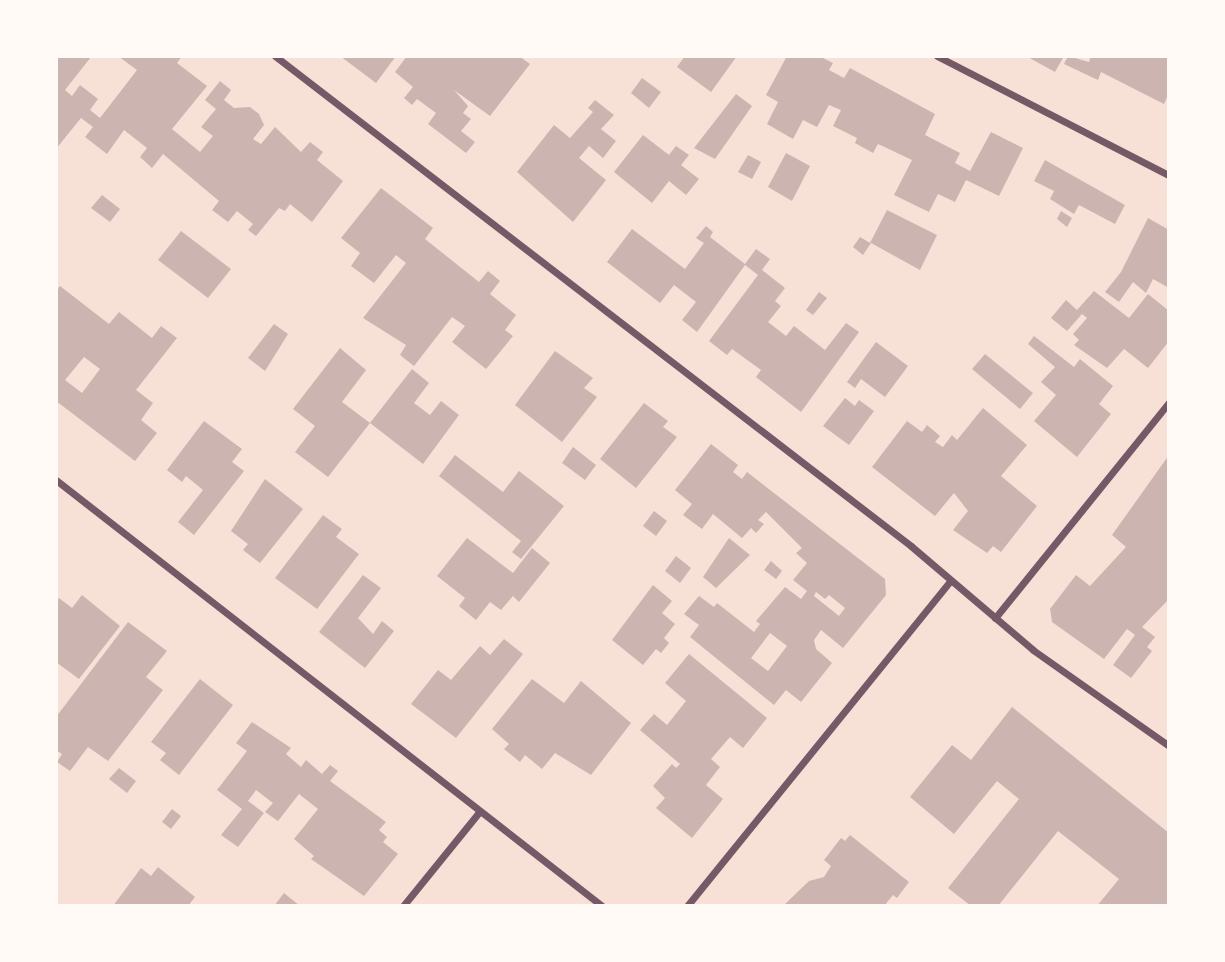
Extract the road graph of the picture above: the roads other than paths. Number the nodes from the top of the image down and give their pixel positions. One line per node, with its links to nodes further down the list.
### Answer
1 (275, 56): 6 (street)
2 (937, 56): 3 (street)
3 (1169, 175)
4 (1169, 402): 7 (street)
5 (56, 480): 9 (street)
6 (951, 580): 7 (street); 12 (street)
7 (996, 618): 8 (street)
8 (1169, 746)
9 (480, 811): 10 (street); 11 (street)
10 (402, 906)
11 (601, 906)
12 (687, 906)

